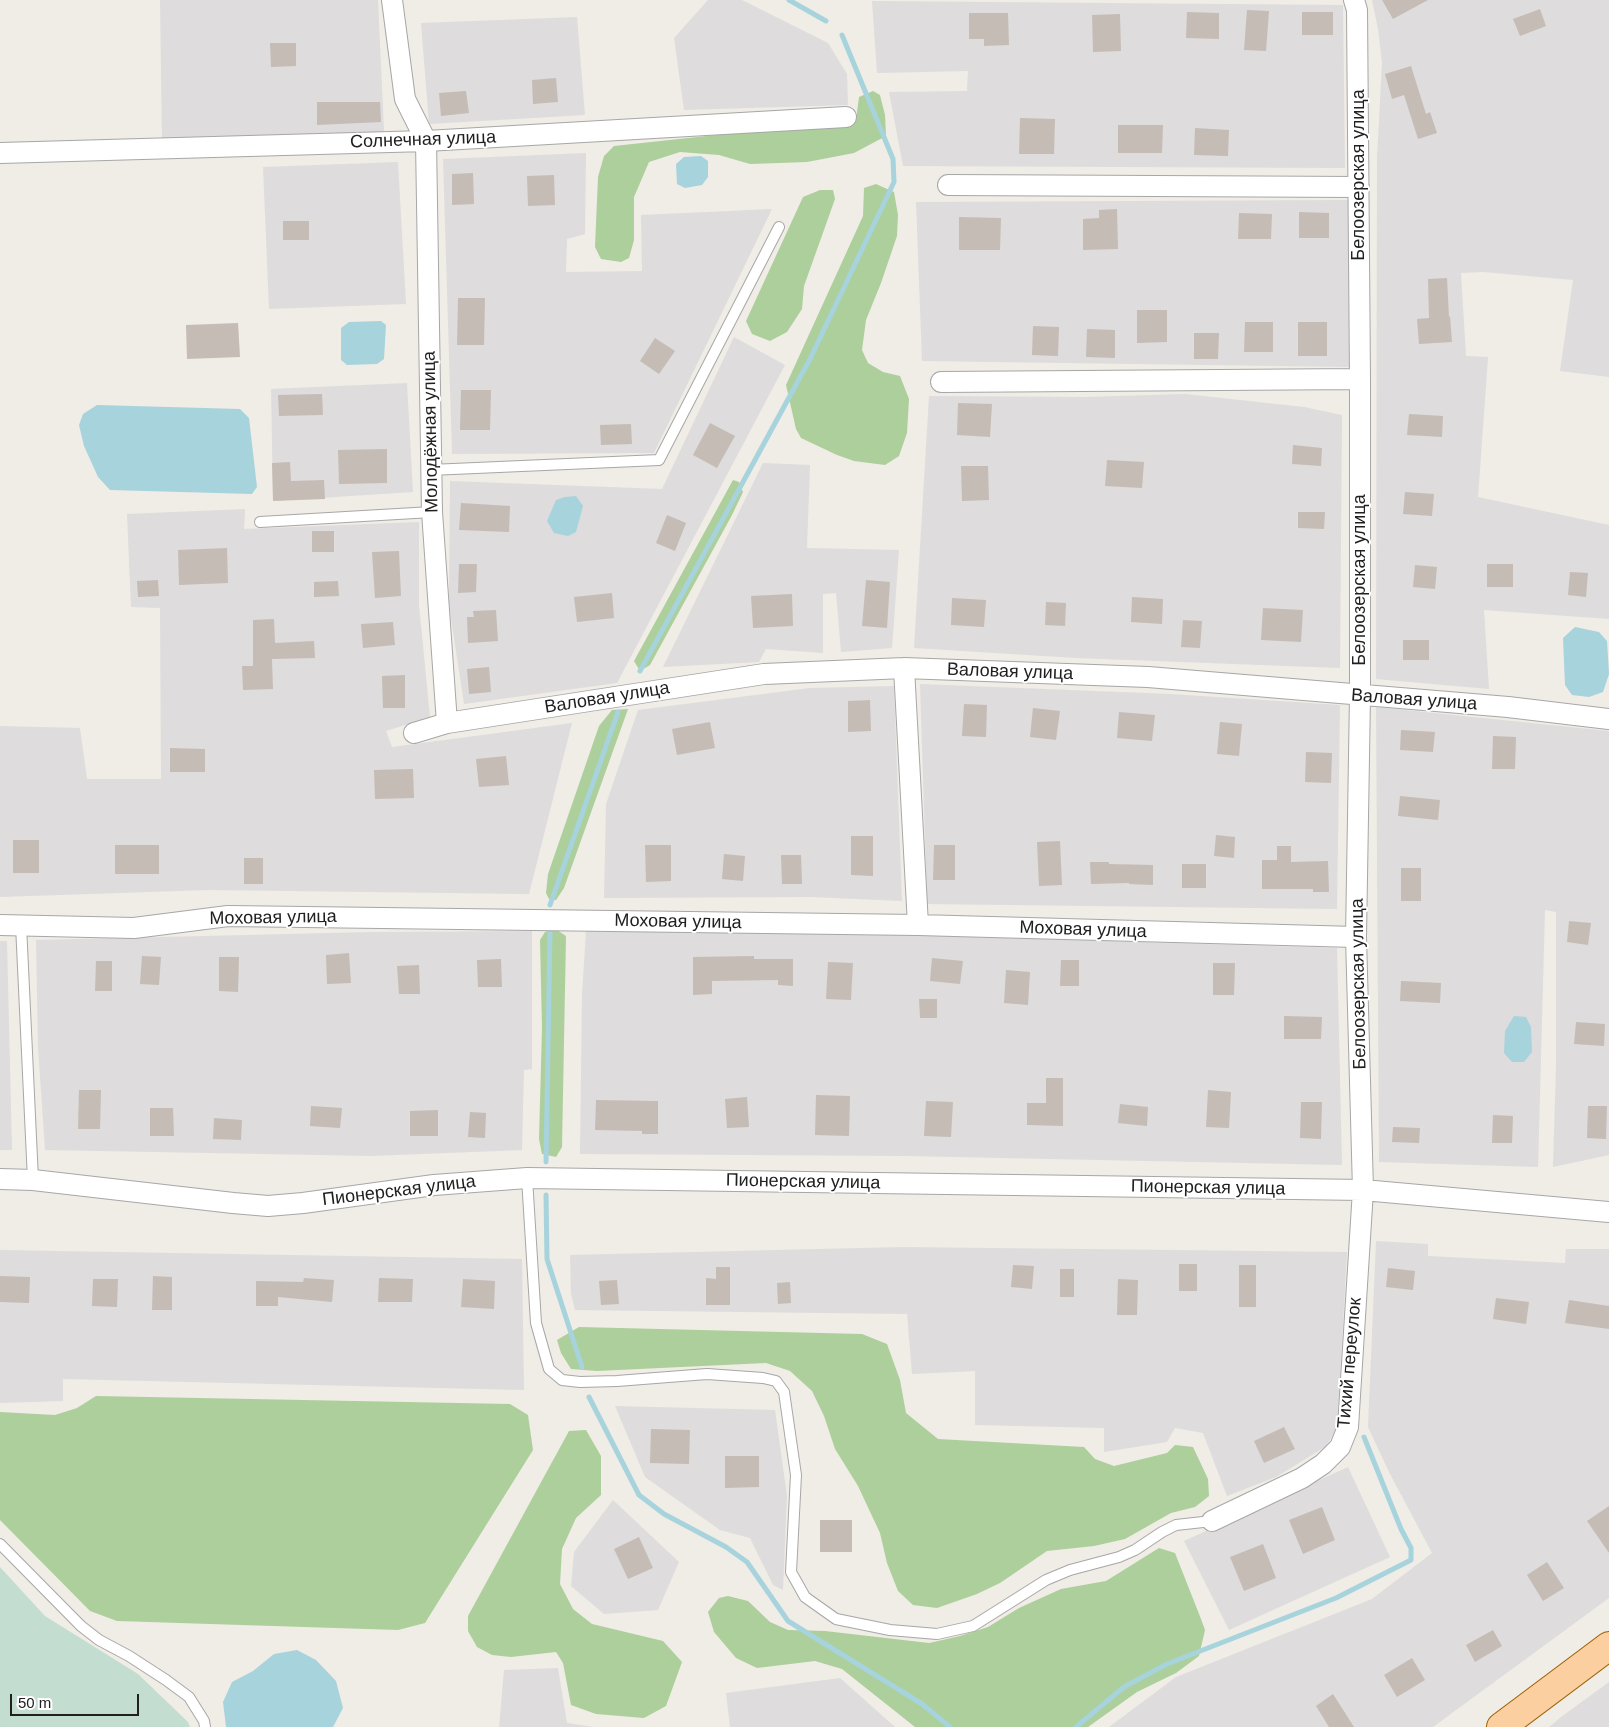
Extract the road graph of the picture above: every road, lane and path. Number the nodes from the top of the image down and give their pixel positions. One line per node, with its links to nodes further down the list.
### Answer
1 (392, 0): 4 (street)
2 (1354, 0): 7 (street, Белоозерская улица)
3 (846, 117): 4 (street, Солнечная улица)
4 (426, 141): 5 (street, Солнечная улица); 11 (street, Молодёжная улица)
5 (0, 153)
6 (948, 185): 7 (street)
7 (1359, 187): 9 (street, Белоозерская улица)
8 (779, 227): 11 (lane)
9 (1360, 378): 10 (street); 15 (street, Белоозерская улица)
10 (941, 382)
11 (430, 470): 12 (street, Молодёжная улица)
12 (432, 512): 13 (lane); 17 (street, Молодёжная улица)
13 (260, 522)
14 (904, 668): 15 (street, Валовая улица); 17 (street, Валовая улица); 21 (street)
15 (1360, 696): 16 (street, Валовая улица); 22 (street, Белоозерская улица)
16 (1609, 719)
17 (447, 723): 18 (street, Валовая улица)
18 (414, 733)
19 (0, 925): 20 (street, Моховая улица)
20 (21, 925): 21 (street, Моховая улица); 25 (lane)
21 (918, 925): 22 (street, Моховая улица)
22 (1356, 937): 26 (street, Белоозерская улица)
23 (527, 1178): 25 (street, Пионерская улица); 26 (street, Пионерская улица); 28 (lane)
24 (0, 1179): 25 (street, Пионерская улица)
25 (33, 1180)
26 (1363, 1190): 27 (street, Пионерская улица); 28 (street, Тихий переулок)
27 (1609, 1212)
28 (1212, 1521)
29 (0, 1544): 31 (lane)
30 (1609, 1646): 32 (main road)
31 (205, 1727)
32 (1502, 1727)

